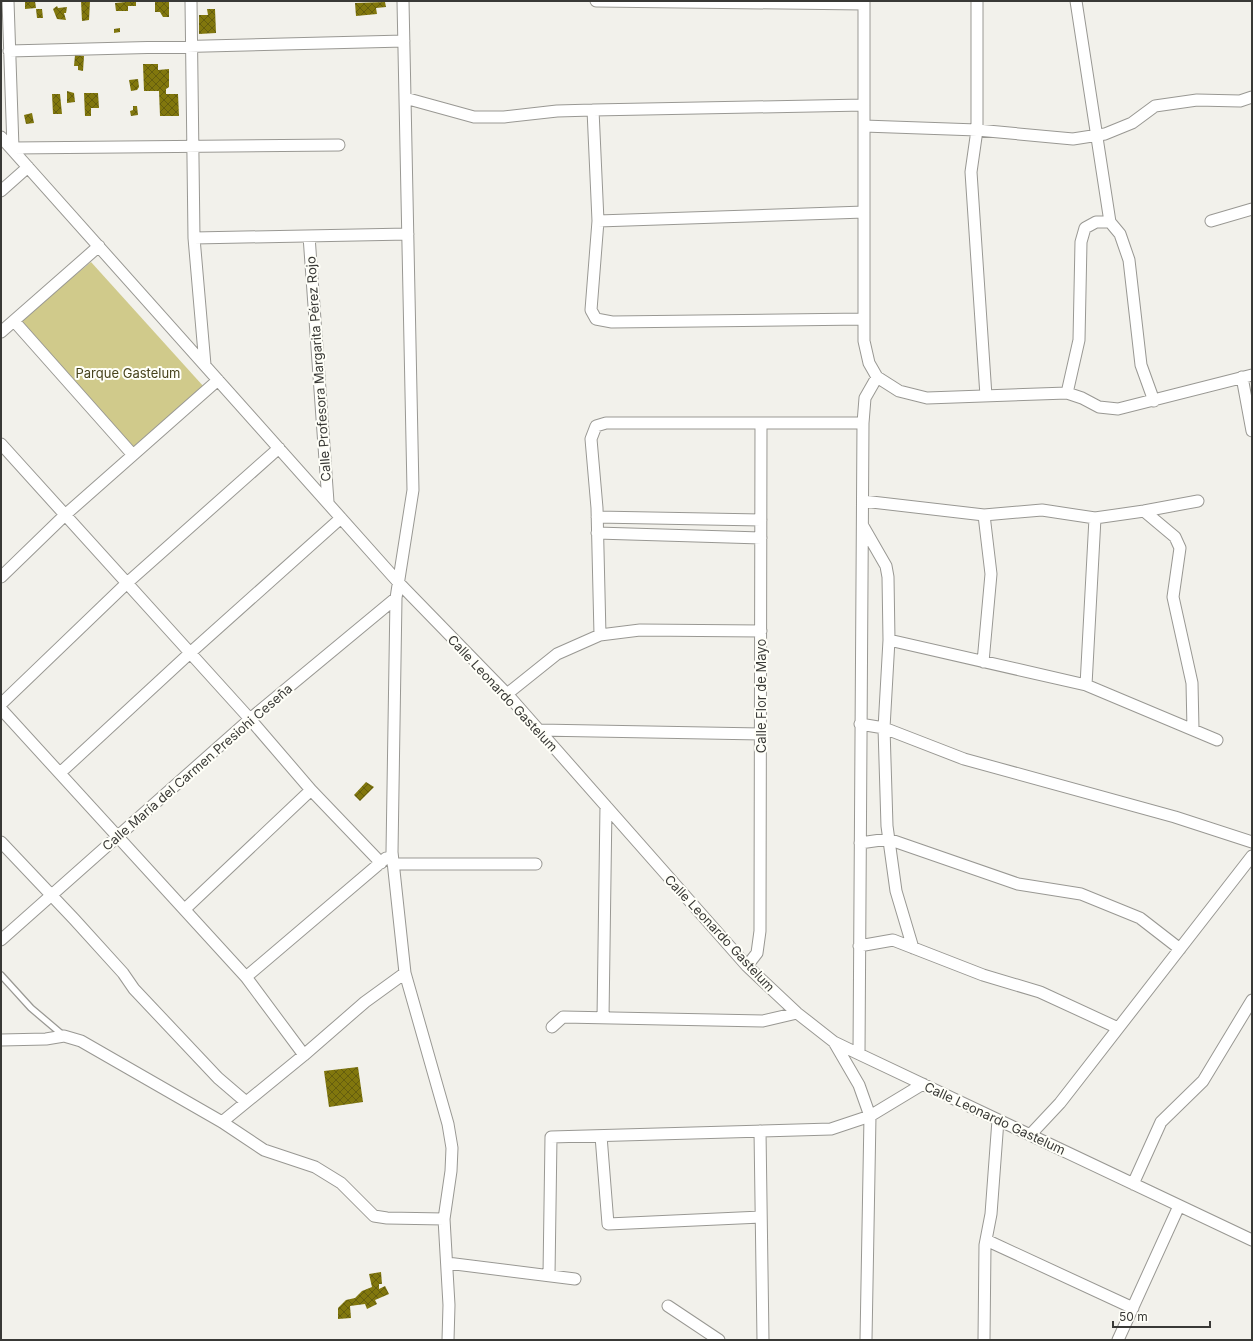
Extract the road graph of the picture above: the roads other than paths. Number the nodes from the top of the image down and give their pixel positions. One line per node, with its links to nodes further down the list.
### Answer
1 (8, 1): 10 (street)
2 (190, 1): 9 (street)
3 (404, 1): 8 (street)
4 (596, 1): 7 (street)
5 (976, 1): 16 (street)
6 (1076, 1): 17 (street)
7 (864, 2): 13 (street)
8 (404, 41): 9 (street); 12 (street)
9 (191, 47): 10 (street); 20 (street)
10 (8, 51): 21 (street)
11 (1252, 97): 17 (street)
12 (405, 98): 14 (street); 29 (street)
13 (864, 105): 14 (street); 15 (street)
14 (593, 110): 26 (street)
15 (864, 126): 16 (street); 25 (street)
16 (977, 130): 17 (street); 41 (street)
17 (1096, 135): 28 (street)
18 (1, 136): 21 (street, Calle Leonardo Gastelum)
19 (339, 145): 20 (street)
20 (192, 147): 21 (street); 31 (street)
21 (16, 152): 22 (street, Calle Leonardo Gastelum)
22 (28, 167): 23 (street); 32 (street, Calle Leonardo Gastelum)
23 (1, 191)
24 (1252, 209): 27 (street)
25 (864, 212): 26 (street); 33 (street)
26 (598, 220): 33 (street)
27 (1211, 221)
28 (1110, 222): 40 (street); 42 (street)
29 (408, 234): 30 (street); 63 (street)
30 (309, 236): 31 (street); 51 (street, Calle Profesora Margarita Pérez Rojo)
31 (194, 238): 36 (street)
32 (99, 246): 34 (street); 36 (street, Calle Leonardo Gastelum)
33 (864, 319): 38 (street)
34 (14, 321): 35 (street); 48 (street)
35 (1, 332)
36 (205, 365): 39 (street, Calle Leonardo Gastelum)
37 (1247, 376): 42 (street); 45 (street)
38 (877, 377): 41 (street); 44 (street)
39 (218, 380): 47 (street, Calle Leonardo Gastelum); 48 (street)
40 (1066, 393): 41 (street); 42 (street)
41 (986, 396)
42 (1154, 400)
43 (761, 423): 44 (street); 55 (street); 58 (street, Calle Flor de Mayo)
44 (863, 423): 49 (street)
45 (1252, 431)
46 (2, 446): 53 (street)
47 (279, 448): 51 (street, Calle Leonardo Gastelum); 64 (street)
48 (133, 455): 53 (street)
49 (863, 501): 54 (street); 59 (street)
50 (1198, 501): 52 (street)
51 (328, 502): 56 (street, Calle Leonardo Gastelum)
52 (1144, 511): 57 (street); 78 (street)
53 (65, 514): 62 (street); 64 (street)
54 (984, 516): 57 (street); 70 (street)
55 (597, 517): 58 (street); 60 (street)
56 (342, 518): 63 (street, Calle Leonardo Gastelum); 69 (street)
57 (1095, 518): 71 (street)
58 (761, 520): 61 (street, Calle Flor de Mayo)
59 (862, 525): 68 (street); 76 (street)
60 (597, 533): 61 (street); 67 (street)
61 (761, 538): 66 (street, Calle Flor de Mayo)
62 (1, 576)
63 (398, 582): 65 (street); 72 (street, Calle Leonardo Gastelum)
64 (127, 583): 69 (street); 73 (street)
65 (396, 598): 75 (street, Calle María del Carmen Presiohi Ceseña); 90 (street)
66 (761, 631): 67 (street); 80 (street, Calle Flor de Mayo)
67 (600, 635): 72 (street)
68 (889, 640): 70 (street); 77 (street)
69 (190, 652): 75 (street); 82 (street)
70 (983, 662): 71 (street)
71 (1086, 685): 78 (street)
72 (507, 694): 79 (street, Calle Leonardo Gastelum)
73 (1, 704)
74 (1, 709): 82 (street)
75 (250, 720): 83 (street); 85 (street, Calle María del Carmen Presiohi Ceseña)
76 (860, 724): 77 (street); 89 (street)
77 (884, 728): 86 (street); 88 (street)
78 (1193, 728): 81 (street)
79 (539, 730): 80 (street); 84 (street, Calle Leonardo Gastelum)
80 (761, 734): 101 (street, Calle Flor de Mayo)
81 (1217, 740)
82 (60, 772): 85 (street)
83 (311, 790): 92 (street); 96 (street)
84 (606, 806): 101 (street, Calle Leonardo Gastelum); 107 (street)
85 (118, 835): 95 (street, Calle María del Carmen Presiohi Ceseña); 96 (street)
86 (888, 839): 89 (street); 99 (street); 100 (street)
87 (1, 842): 95 (street)
88 (1252, 842)
89 (860, 843): 98 (street)
90 (392, 852): 92 (street); 93 (street)
91 (1252, 856): 100 (street)
92 (381, 863): 104 (street)
93 (394, 864): 94 (street); 102 (street)
94 (536, 864)
95 (51, 895): 97 (street, Calle María del Carmen Presiohi Ceseña); 116 (street)
96 (185, 909): 104 (street)
97 (1, 940)
98 (859, 946): 99 (street); 113 (street)
99 (913, 948): 109 (street)
100 (1180, 949): 109 (street)
101 (747, 966): 106 (street, Calle Leonardo Gastelum)
102 (405, 973): 114 (street); 126 (street)
103 (1, 975): 110 (lane)
104 (246, 977): 114 (street)
105 (1252, 1000): 123 (street)
106 (796, 1013): 107 (street); 112 (street, Calle Leonardo Gastelum)
107 (603, 1018): 108 (street)
108 (552, 1026)
109 (1118, 1028): 121 (street)
110 (64, 1036): 111 (street); 119 (street)
111 (1, 1040)
112 (834, 1042): 113 (street, Calle Leonardo Gastelum); 117 (street)
113 (859, 1054): 115 (street, Calle Leonardo Gastelum)
114 (304, 1055): 116 (street)
115 (923, 1084): 117 (street); 118 (street, Calle Leonardo Gastelum)
116 (246, 1102): 119 (street)
117 (870, 1116): 120 (street); 137 (street)
118 (998, 1120): 121 (street, Calle Leonardo Gastelum); 128 (street)
119 (222, 1122): 126 (street)
120 (760, 1131): 122 (street); 125 (street)
121 (1030, 1135): 123 (street, Calle Leonardo Gastelum)
122 (601, 1136): 125 (street); 130 (street)
123 (1133, 1184): 124 (street, Calle Leonardo Gastelum)
124 (1179, 1206): 127 (street, Calle Leonardo Gastelum); 133 (street)
125 (761, 1217): 136 (street)
126 (444, 1219): 129 (street)
127 (1251, 1236)
128 (986, 1240): 133 (street); 138 (street)
129 (447, 1263): 130 (street); 134 (street)
130 (549, 1275): 131 (street)
131 (575, 1279)
132 (668, 1306): 135 (street)
133 (1133, 1308): 139 (street)
134 (448, 1340)
135 (719, 1340)
136 (763, 1340)
137 (866, 1340)
138 (984, 1340)
139 (1118, 1340)

